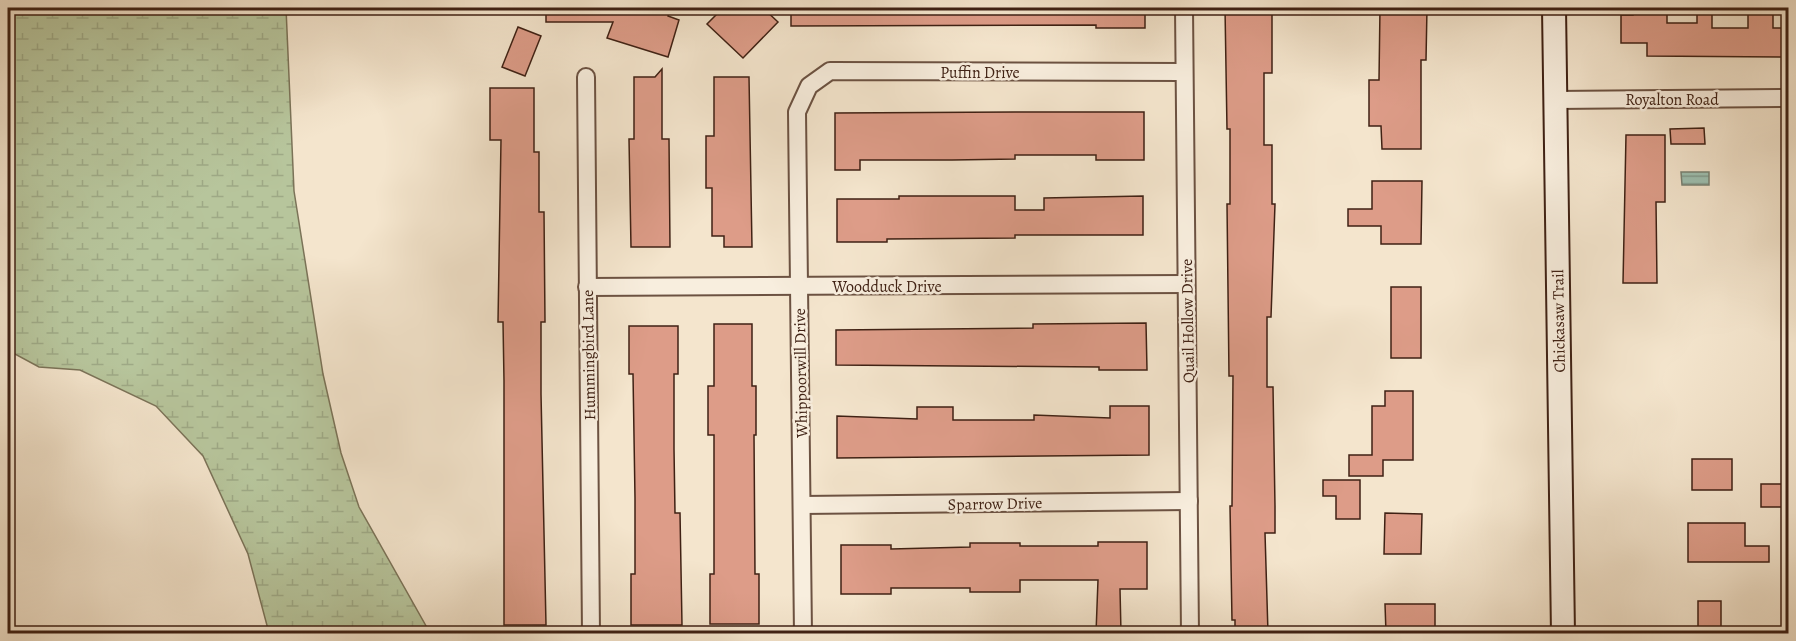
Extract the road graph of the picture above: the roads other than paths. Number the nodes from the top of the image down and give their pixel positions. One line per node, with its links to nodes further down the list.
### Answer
1 (1184, 8): 3 (street, Quail Hollow Drive)
2 (1554, 8): 6 (street, Chickasaw Trail)
3 (1184, 72): 7 (street, Puffin Drive); 8 (street, Quail Hollow Drive)
4 (586, 77): 10 (street, Hummingbird Lane)
5 (1788, 98): 6 (street, Royalton Road)
6 (1555, 100): 16 (street, Chickasaw Trail)
7 (797, 112): 9 (street, Whippoorwill Drive)
8 (1186, 284): 9 (street, Woodduck Drive); 11 (street, Quail Hollow Drive)
9 (799, 286): 10 (street, Woodduck Drive); 12 (street, Whippoorwill Drive)
10 (587, 287): 13 (street, Hummingbird Lane)
11 (1189, 501): 12 (street, Sparrow Drive); 15 (street, Quail Hollow Drive)
12 (802, 505): 14 (street, Whippoorwill Drive)
13 (591, 633)
14 (803, 633)
15 (1190, 633)
16 (1563, 633)

